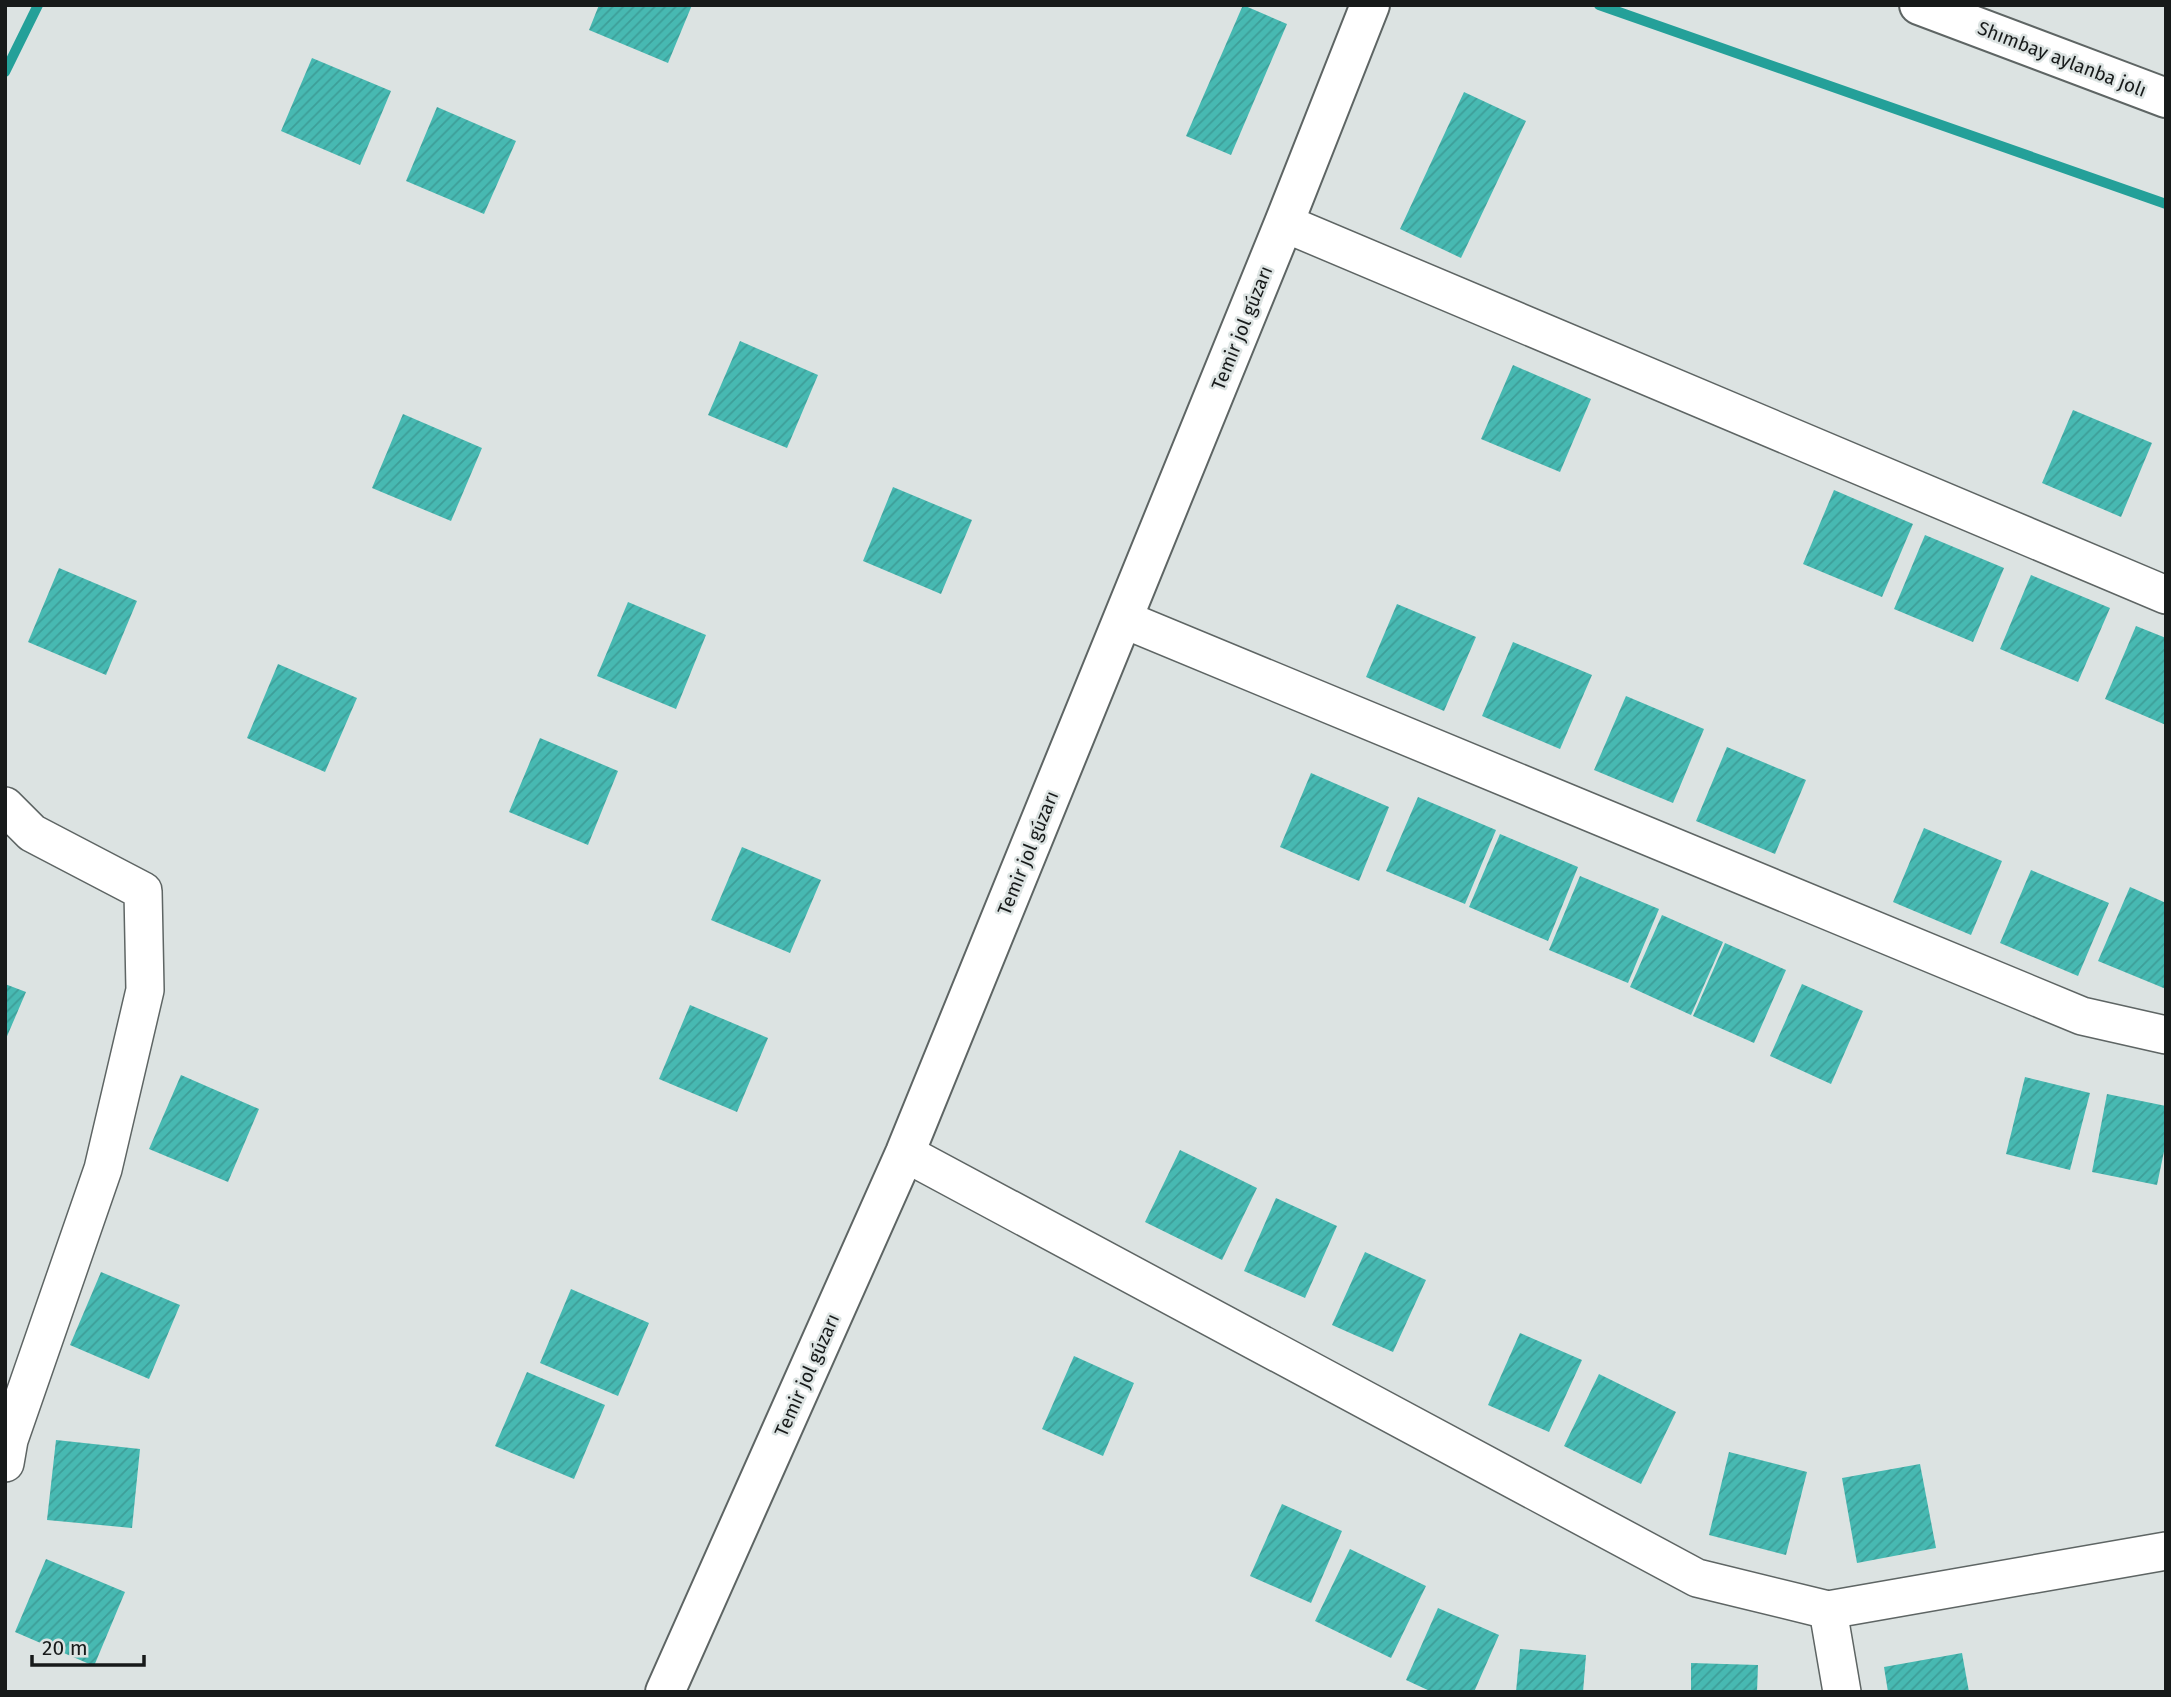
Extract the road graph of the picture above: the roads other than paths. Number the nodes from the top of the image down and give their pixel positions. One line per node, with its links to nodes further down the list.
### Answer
1 (1370, 5): 4 (street, Temir jol gúzarı)
2 (1919, 5): 3 (street, Shımbay aylanba jolı)
3 (2166, 98)
4 (1284, 223): 5 (street); 6 (street, Temir jol gúzarı)
5 (2166, 595)
6 (1124, 620): 8 (street); 9 (street, Temir jol gúzarı)
7 (5, 806): 10 (street)
8 (2166, 1035)
9 (905, 1153): 12 (street); 13 (street, Temir jol gúzarı)
10 (5, 1463)
11 (2166, 1551): 12 (street)
12 (1828, 1610): 14 (street)
13 (665, 1692)
14 (1842, 1692)

